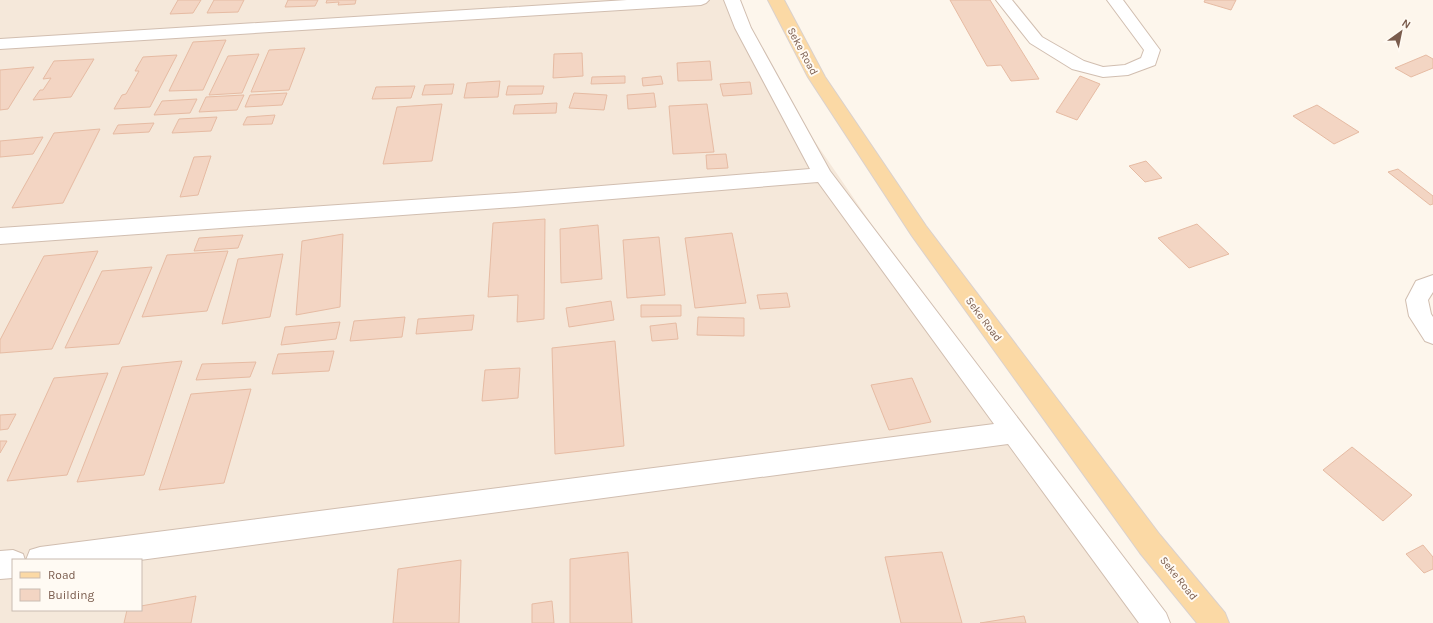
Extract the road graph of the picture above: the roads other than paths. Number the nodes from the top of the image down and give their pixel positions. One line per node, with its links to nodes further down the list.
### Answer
1 (701, 0): 6 (street)
2 (732, 0): 7 (street)
3 (776, 0): 16 (main road, Seke Road)
4 (1004, 0): 5 (street)
5 (1114, 0)
6 (0, 44)
7 (823, 175): 8 (street); 11 (street)
8 (0, 236)
9 (1433, 283): 10 (street)
10 (1433, 335)
11 (1013, 432): 12 (street); 15 (street)
12 (48, 559)
13 (12, 564): 14 (street)
14 (0, 565)
15 (1156, 623)
16 (1215, 623)

